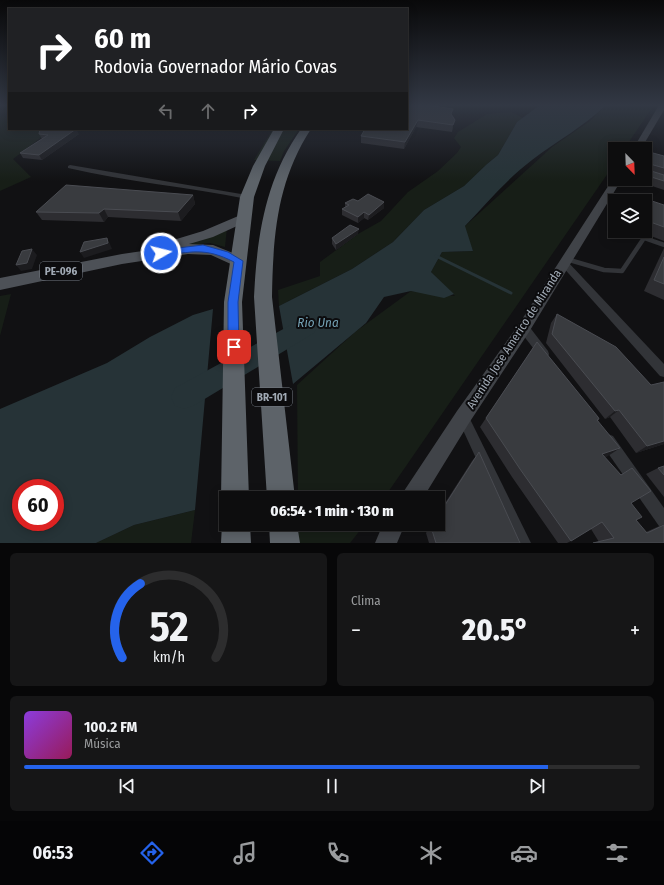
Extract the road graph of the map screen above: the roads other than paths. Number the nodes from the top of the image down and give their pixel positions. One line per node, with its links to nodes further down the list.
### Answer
1 (278, 130): 9 (highway, BR-101)
2 (305, 130): 24 (highway, BR-101)
3 (648, 130): 4 (main road)
4 (641, 142)
5 (652, 157): 6 (street)
6 (664, 160)
7 (70, 167): 9 (street)
8 (613, 186): 14 (main road, Avenida Jose Americo de Miranda)
9 (247, 197): 10 (highway, BR-101)
10 (243, 218): 12 (main road, PE-096); 13 (highway, BR-101)
11 (664, 245): 14 (lane)
12 (122, 259): 13 (main road, PE-096); 15 (main road, PE-096)
13 (238, 261): 23 (highway, BR-101)
14 (565, 261): 16 (main road, Avenida Jose Americo de Miranda); 17 (street)
15 (0, 284)
16 (524, 328): 19 (street); 21 (main road, Avenida Jose Americo de Miranda)
17 (650, 357): 18 (street); 20 (street)
18 (664, 361)
19 (550, 362)
20 (664, 372)
21 (463, 417): 25 (main road, Avenida Jose Americo de Miranda); 33 (street)
22 (598, 428): 26 (street)
23 (235, 491)
24 (280, 491)
25 (415, 491)
26 (664, 520)
27 (236, 531): 30 (highway)
28 (284, 531): 31 (highway)
29 (391, 531): 32 (main road)
30 (236, 543)
31 (285, 543)
32 (386, 543)
33 (523, 543)

